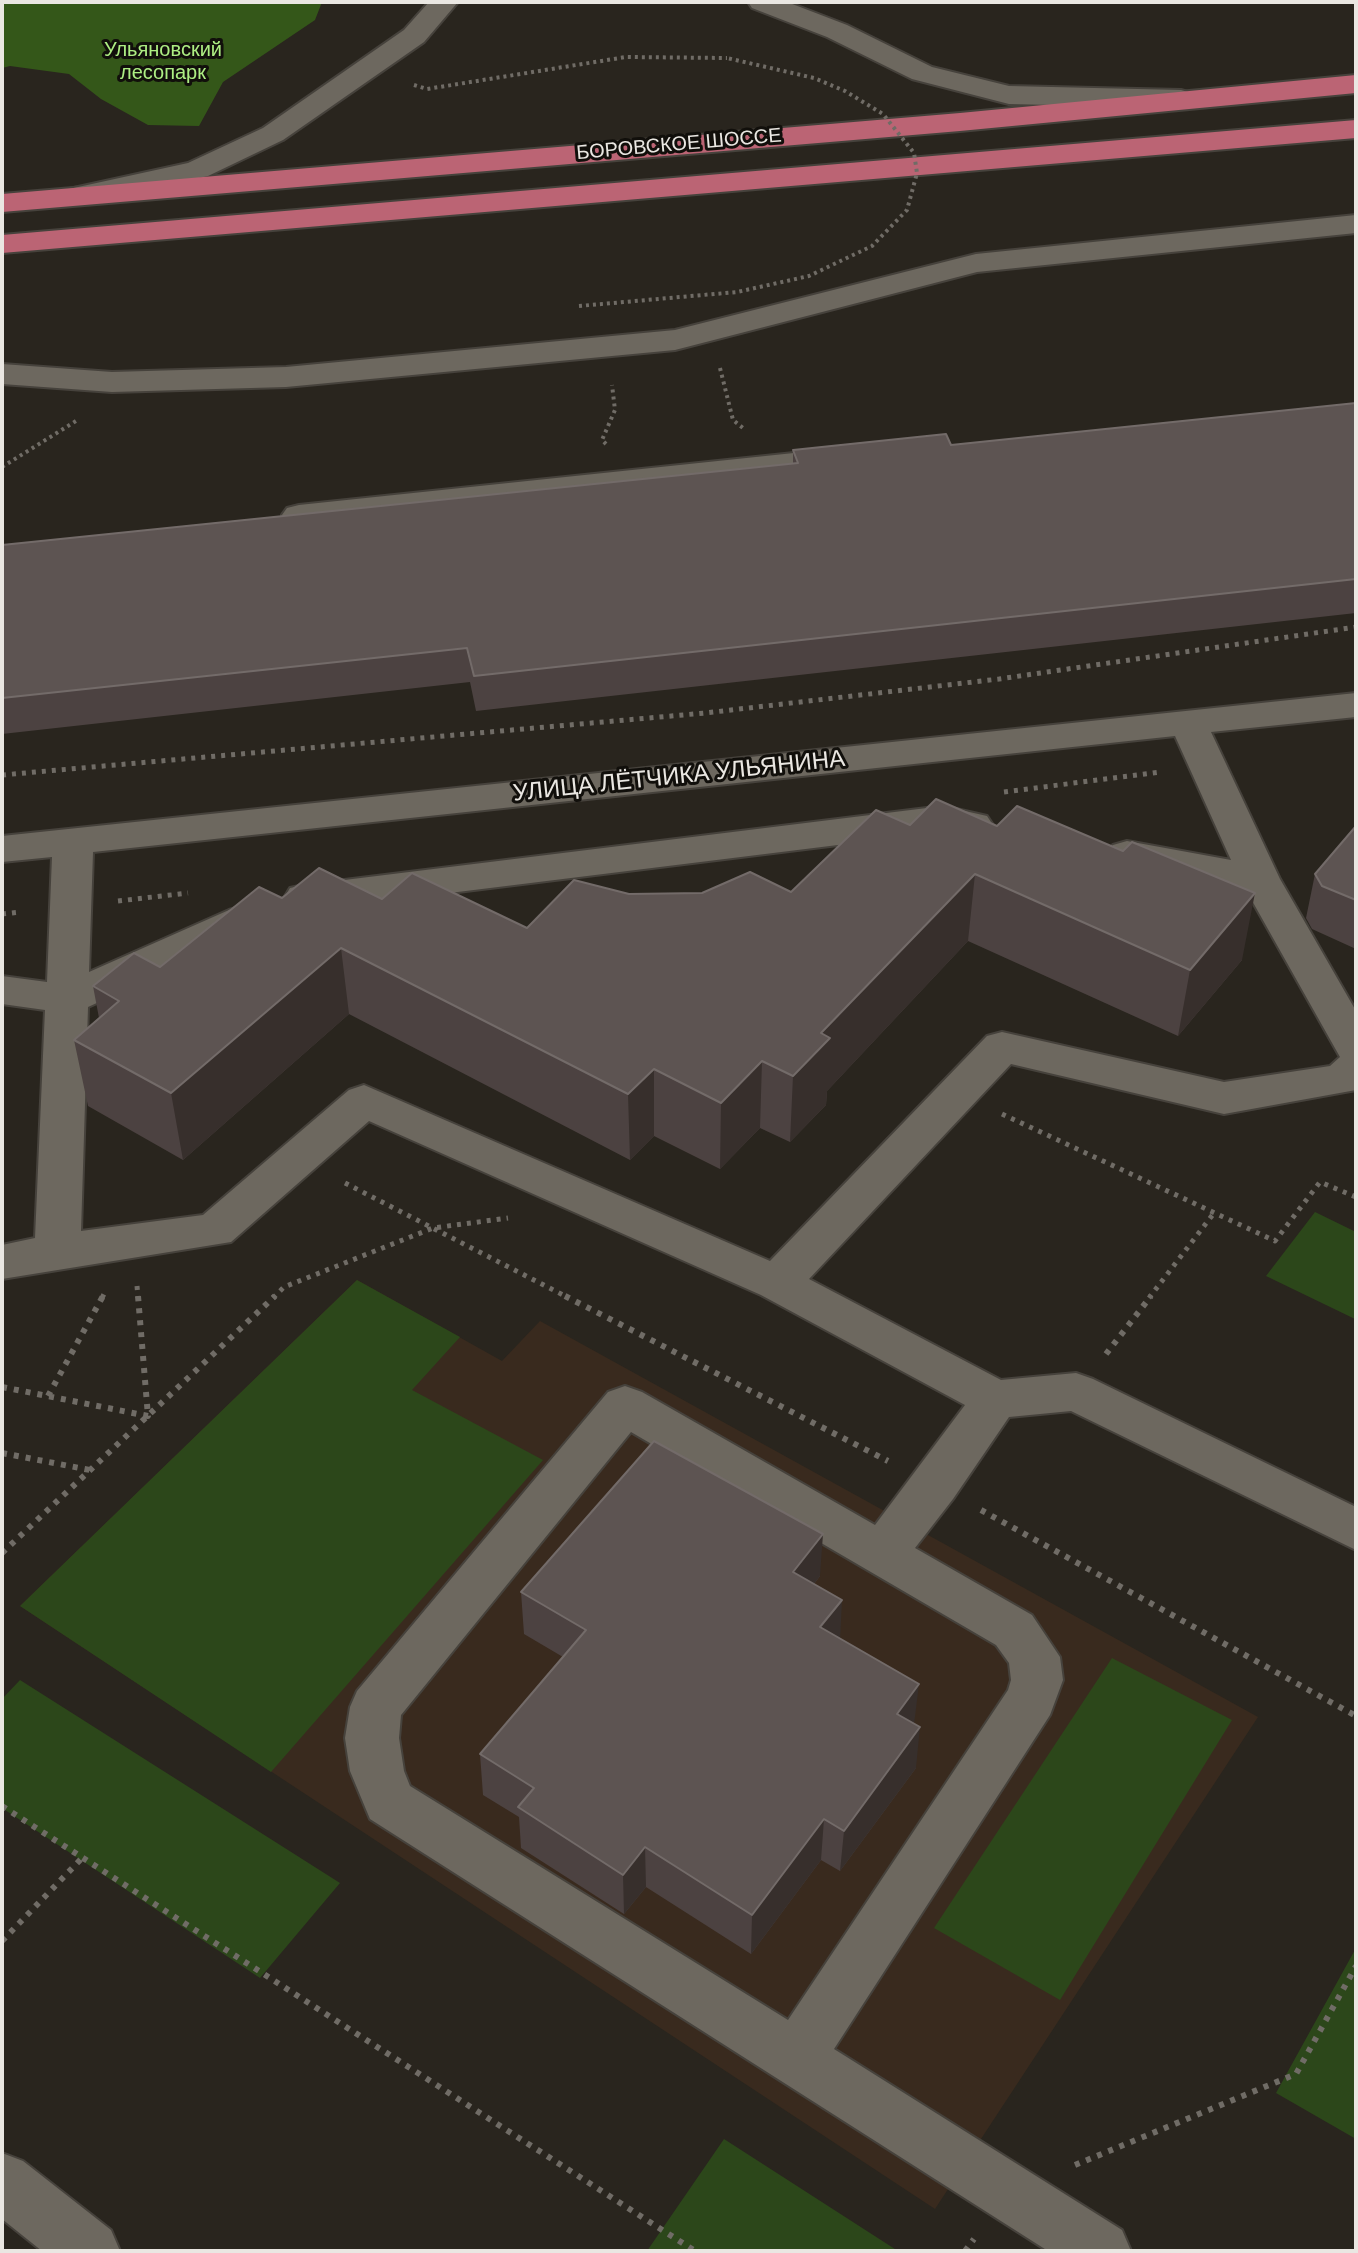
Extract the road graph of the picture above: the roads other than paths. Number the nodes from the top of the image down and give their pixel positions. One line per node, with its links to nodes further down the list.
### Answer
1 (444, 2): 6 (street)
2 (762, 2): 4 (street)
3 (1356, 84): 4 (main road, БОРОВСКОЕ ШОССЕ)
4 (1200, 100): 6 (main road, БОРОВСКОЕ ШОССЕ)
5 (1356, 129): 9 (main road, БОРОВСКОЕ ШОССЕ)
6 (65, 198): 7 (main road, БОРОВСКОЕ ШОССЕ)
7 (2, 203)
8 (1356, 224): 10 (street)
9 (2, 244)
10 (2, 374)
11 (882, 453): 12 (street)
12 (270, 518)
13 (1356, 705): 14 (street, УЛИЦА ЛЁТЧИКА УЛЬЯНИНА)
14 (1188, 724): 16 (street, УЛИЦА ЛЁТЧИКА УЛЬЯНИНА); 19 (street)
15 (1003, 830): 21 (street)
16 (73, 841): 18 (street, УЛИЦА ЛЁТЧИКА УЛЬЯНИНА); 21 (street)
17 (1094, 847): 19 (street)
18 (2, 849)
19 (1260, 879): 22 (street)
20 (2, 990): 21 (street)
21 (67, 999): 24 (street)
22 (1356, 1048)
23 (1356, 1067): 26 (street)
24 (57, 1251): 25 (street); 26 (street)
25 (2, 1262)
26 (777, 1283): 27 (street)
27 (995, 1399): 28 (street); 29 (street)
28 (1356, 1530)
29 (884, 1555): 30 (street); 30 (street)
30 (796, 2057): 33 (street)
31 (2, 2182): 32 (street)
32 (90, 2251)
33 (1101, 2251)

